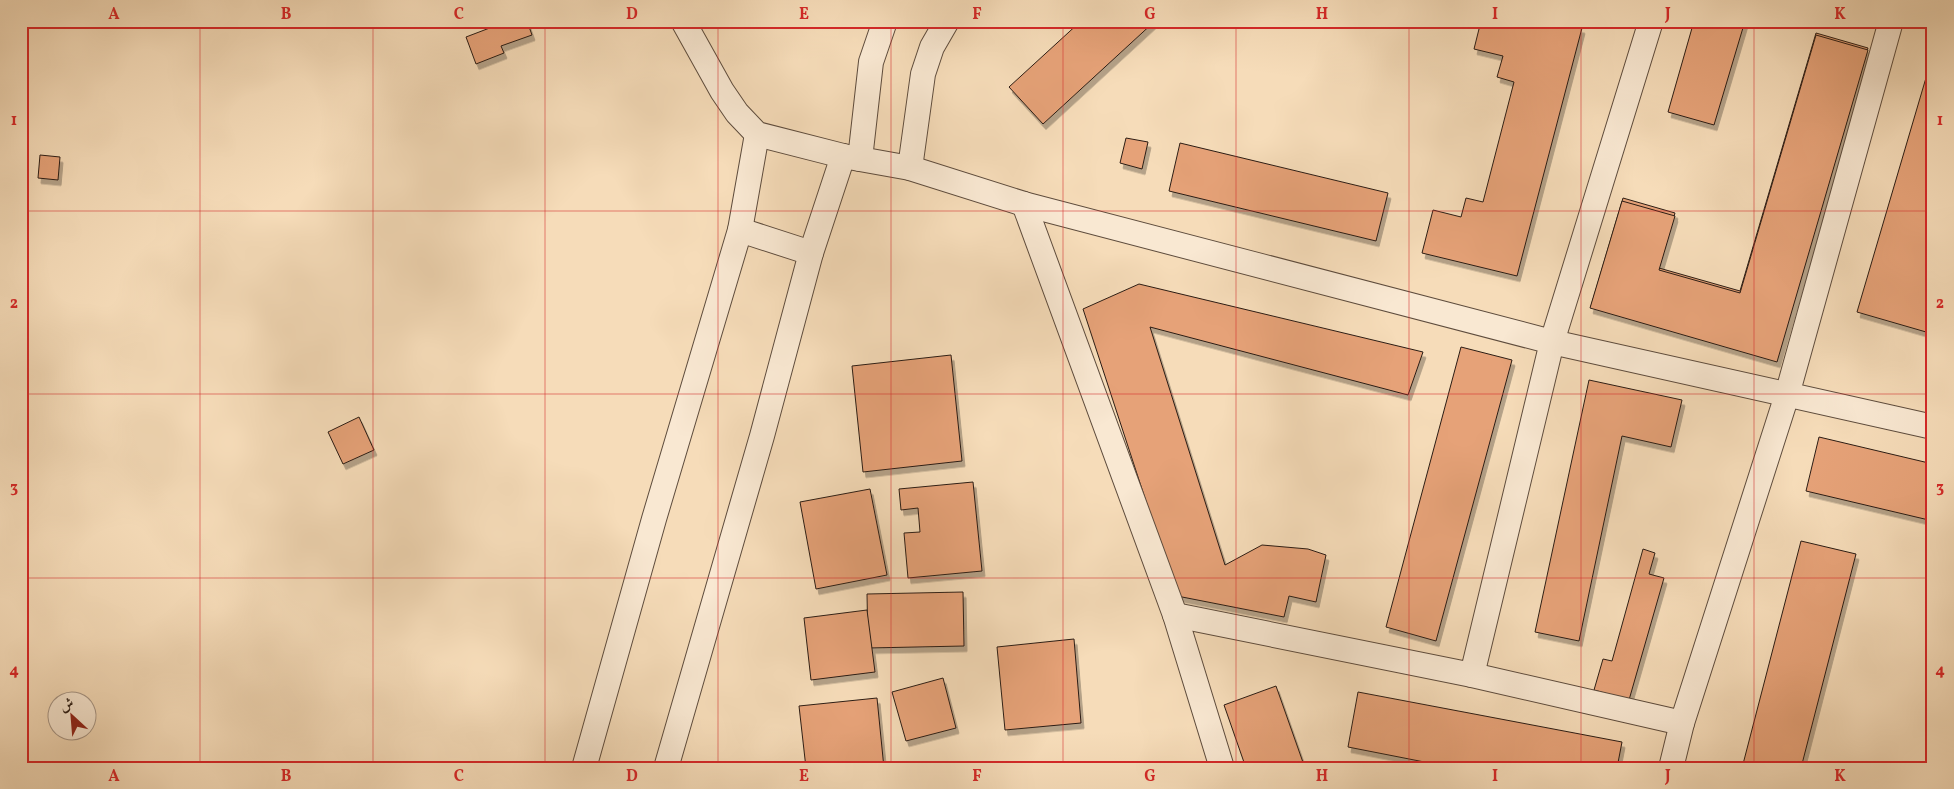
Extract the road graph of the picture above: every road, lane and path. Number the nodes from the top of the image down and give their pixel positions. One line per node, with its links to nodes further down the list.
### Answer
1 (683, 21): 6 (street)
2 (886, 21): 7 (street)
3 (947, 21): 8 (street)
4 (1651, 21): 12 (street)
5 (1891, 21): 13 (street)
6 (757, 134): 7 (street); 10 (street)
7 (851, 157): 8 (street); 11 (street)
8 (910, 168): 9 (street)
9 (1024, 204): 12 (street); 15 (street)
10 (740, 230): 11 (street); 18 (street)
11 (810, 253): 19 (street)
12 (1552, 342): 13 (street); 16 (street)
13 (1786, 395): 14 (street); 17 (street)
14 (1933, 427)
15 (1175, 615): 16 (street); 20 (street)
16 (1472, 675): 17 (street)
17 (1682, 723): 21 (street)
18 (584, 768)
19 (666, 768)
20 (1222, 768)
21 (1671, 768)

